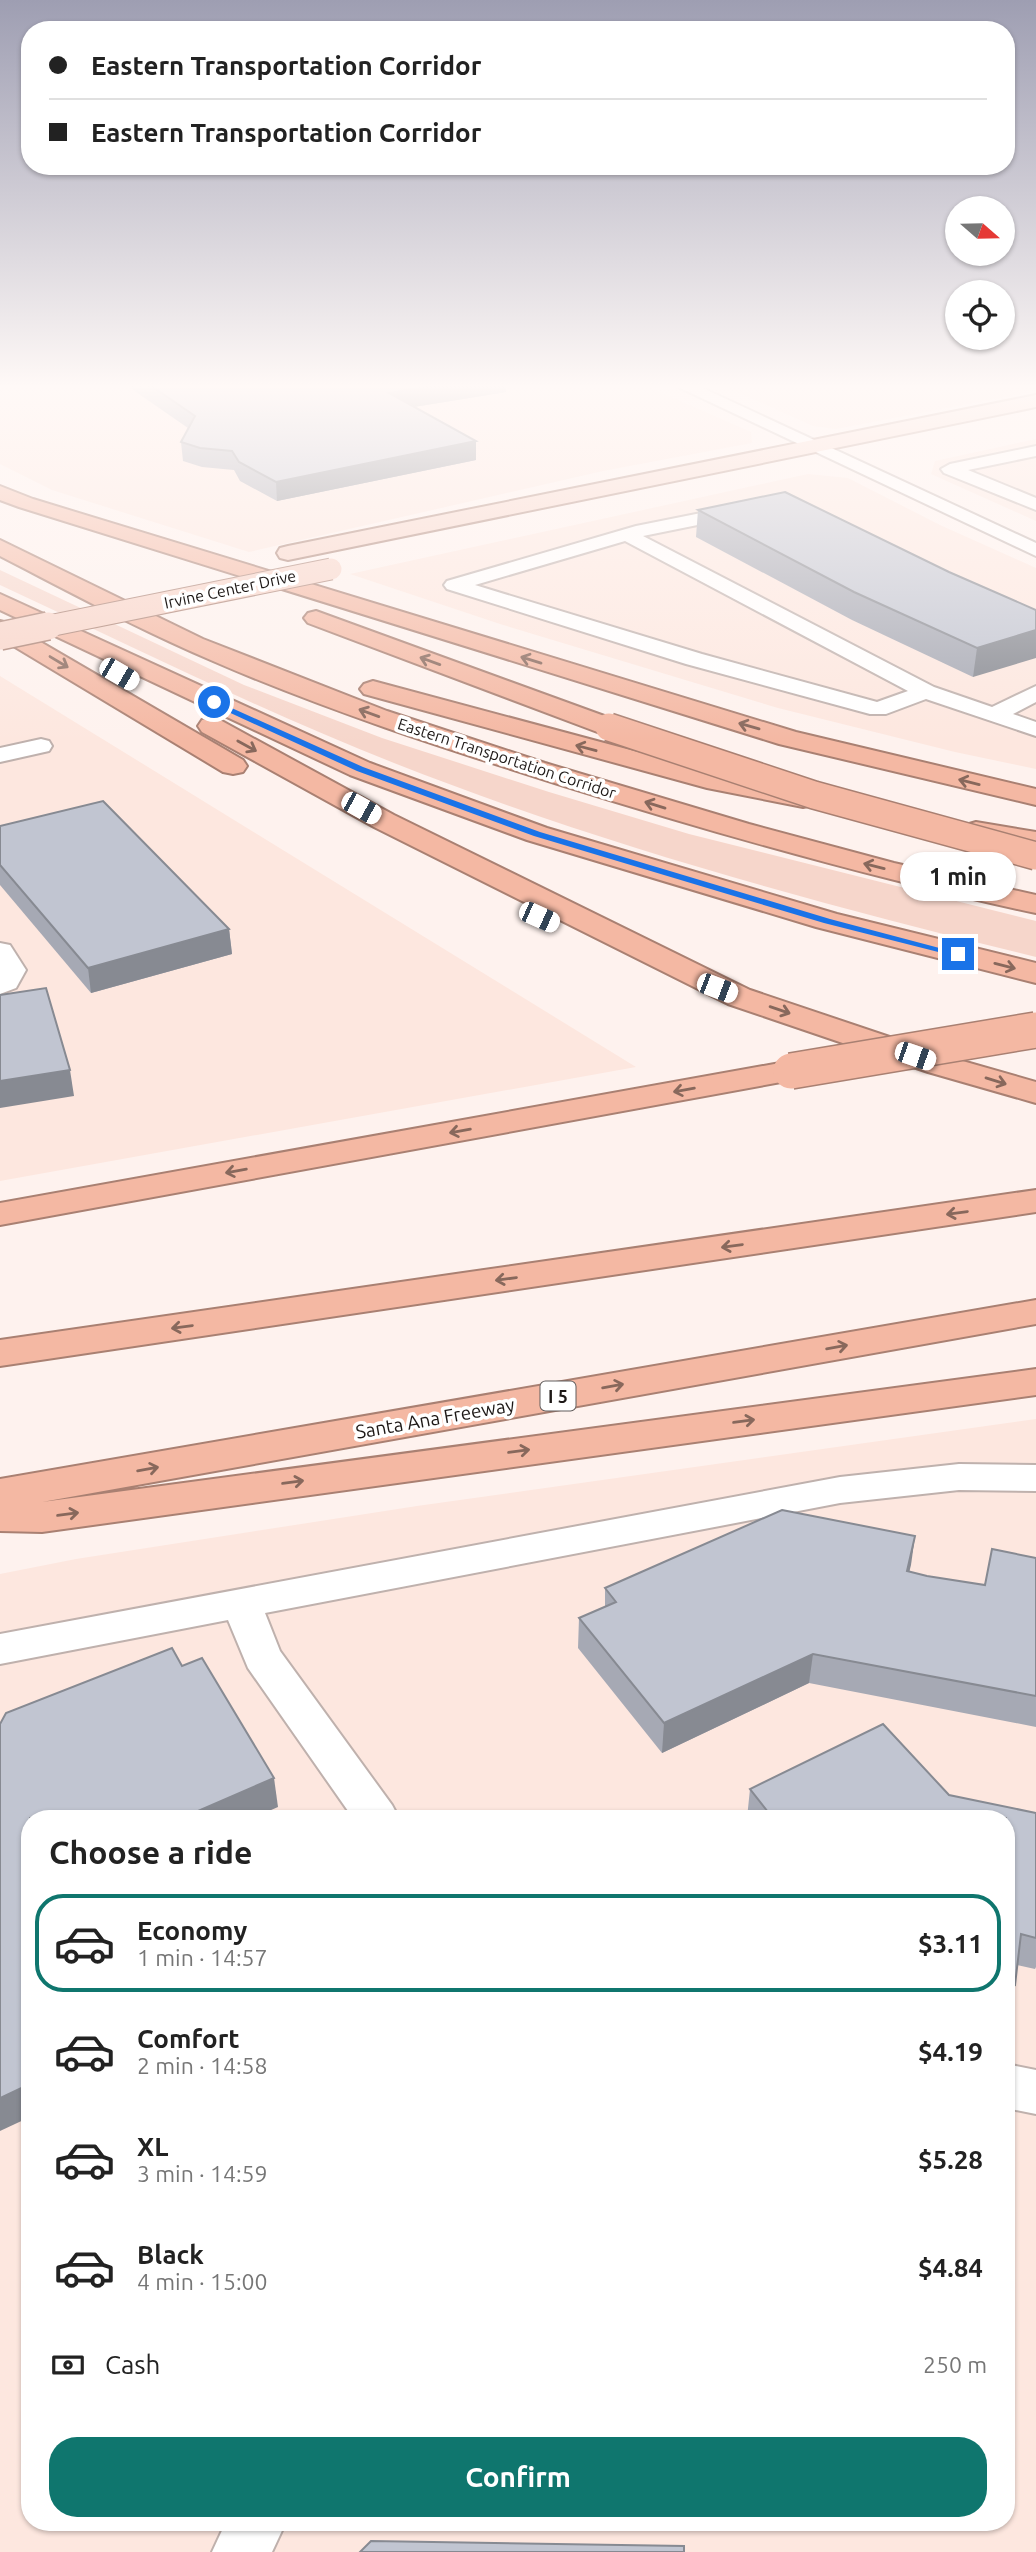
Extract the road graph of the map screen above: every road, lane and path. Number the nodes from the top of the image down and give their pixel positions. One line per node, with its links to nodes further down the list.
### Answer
1 (6, 504): 25 (highway, one-way to 1, bridge)
2 (35, 504): 23 (highway, one-way to 2)
3 (553, 504): 10 (main road, Irvine Center Drive)
4 (937, 504): 8 (street)
5 (761, 508): 6 (street)
6 (627, 535): 17 (street); 17 (street)
7 (0, 545): 24 (highway, one-way to 7); 26 (highway, Eastern Transportation Corridor, one-way to 7)
8 (1036, 550)
9 (358, 563): 15 (main road, Irvine Center Drive, bridge)
10 (178, 576)
11 (123, 587): 13 (main road)
12 (0, 601): 16 (highway)
13 (0, 612)
14 (0, 628): 30 (highway, one-way to 30)
15 (0, 636)
16 (88, 644): 28 (highway, one-way to 28); 30 (highway, one-way to 30)
17 (926, 692): 19 (street)
18 (1036, 693): 19 (street)
19 (993, 715): 20 (street)
20 (1036, 729)
21 (41, 746): 22 (street)
22 (0, 755)
23 (1036, 797)
24 (1036, 841)
25 (1036, 856)
26 (1036, 904)
27 (0, 951): 29 (street)
28 (1036, 973)
29 (0, 986)
30 (739, 997): 32 (highway, one-way to 32)
31 (1036, 1030): 34 (highway, one-way to 34, bridge)
32 (1036, 1093)
33 (1036, 1201): 36 (highway, one-way to 36)
34 (0, 1214)
35 (1036, 1311): 40 (highway, Santa Ana Freeway / I 5, one-way to 35)
36 (0, 1353)
37 (1036, 1382): 42 (highway, one-way to 37)
38 (0, 1469): 40 (highway)
39 (1036, 1478): 43 (street)
40 (80, 1481): 41 (highway, Santa Ana Freeway / I 5)
41 (0, 1494)
42 (0, 1516)
43 (241, 1602): 44 (street); 45 (street)
44 (0, 1649)
45 (371, 1810)
46 (1015, 2088): 47 (street)
47 (1036, 2092)
48 (252, 2531): 49 (street)
49 (241, 2552)

